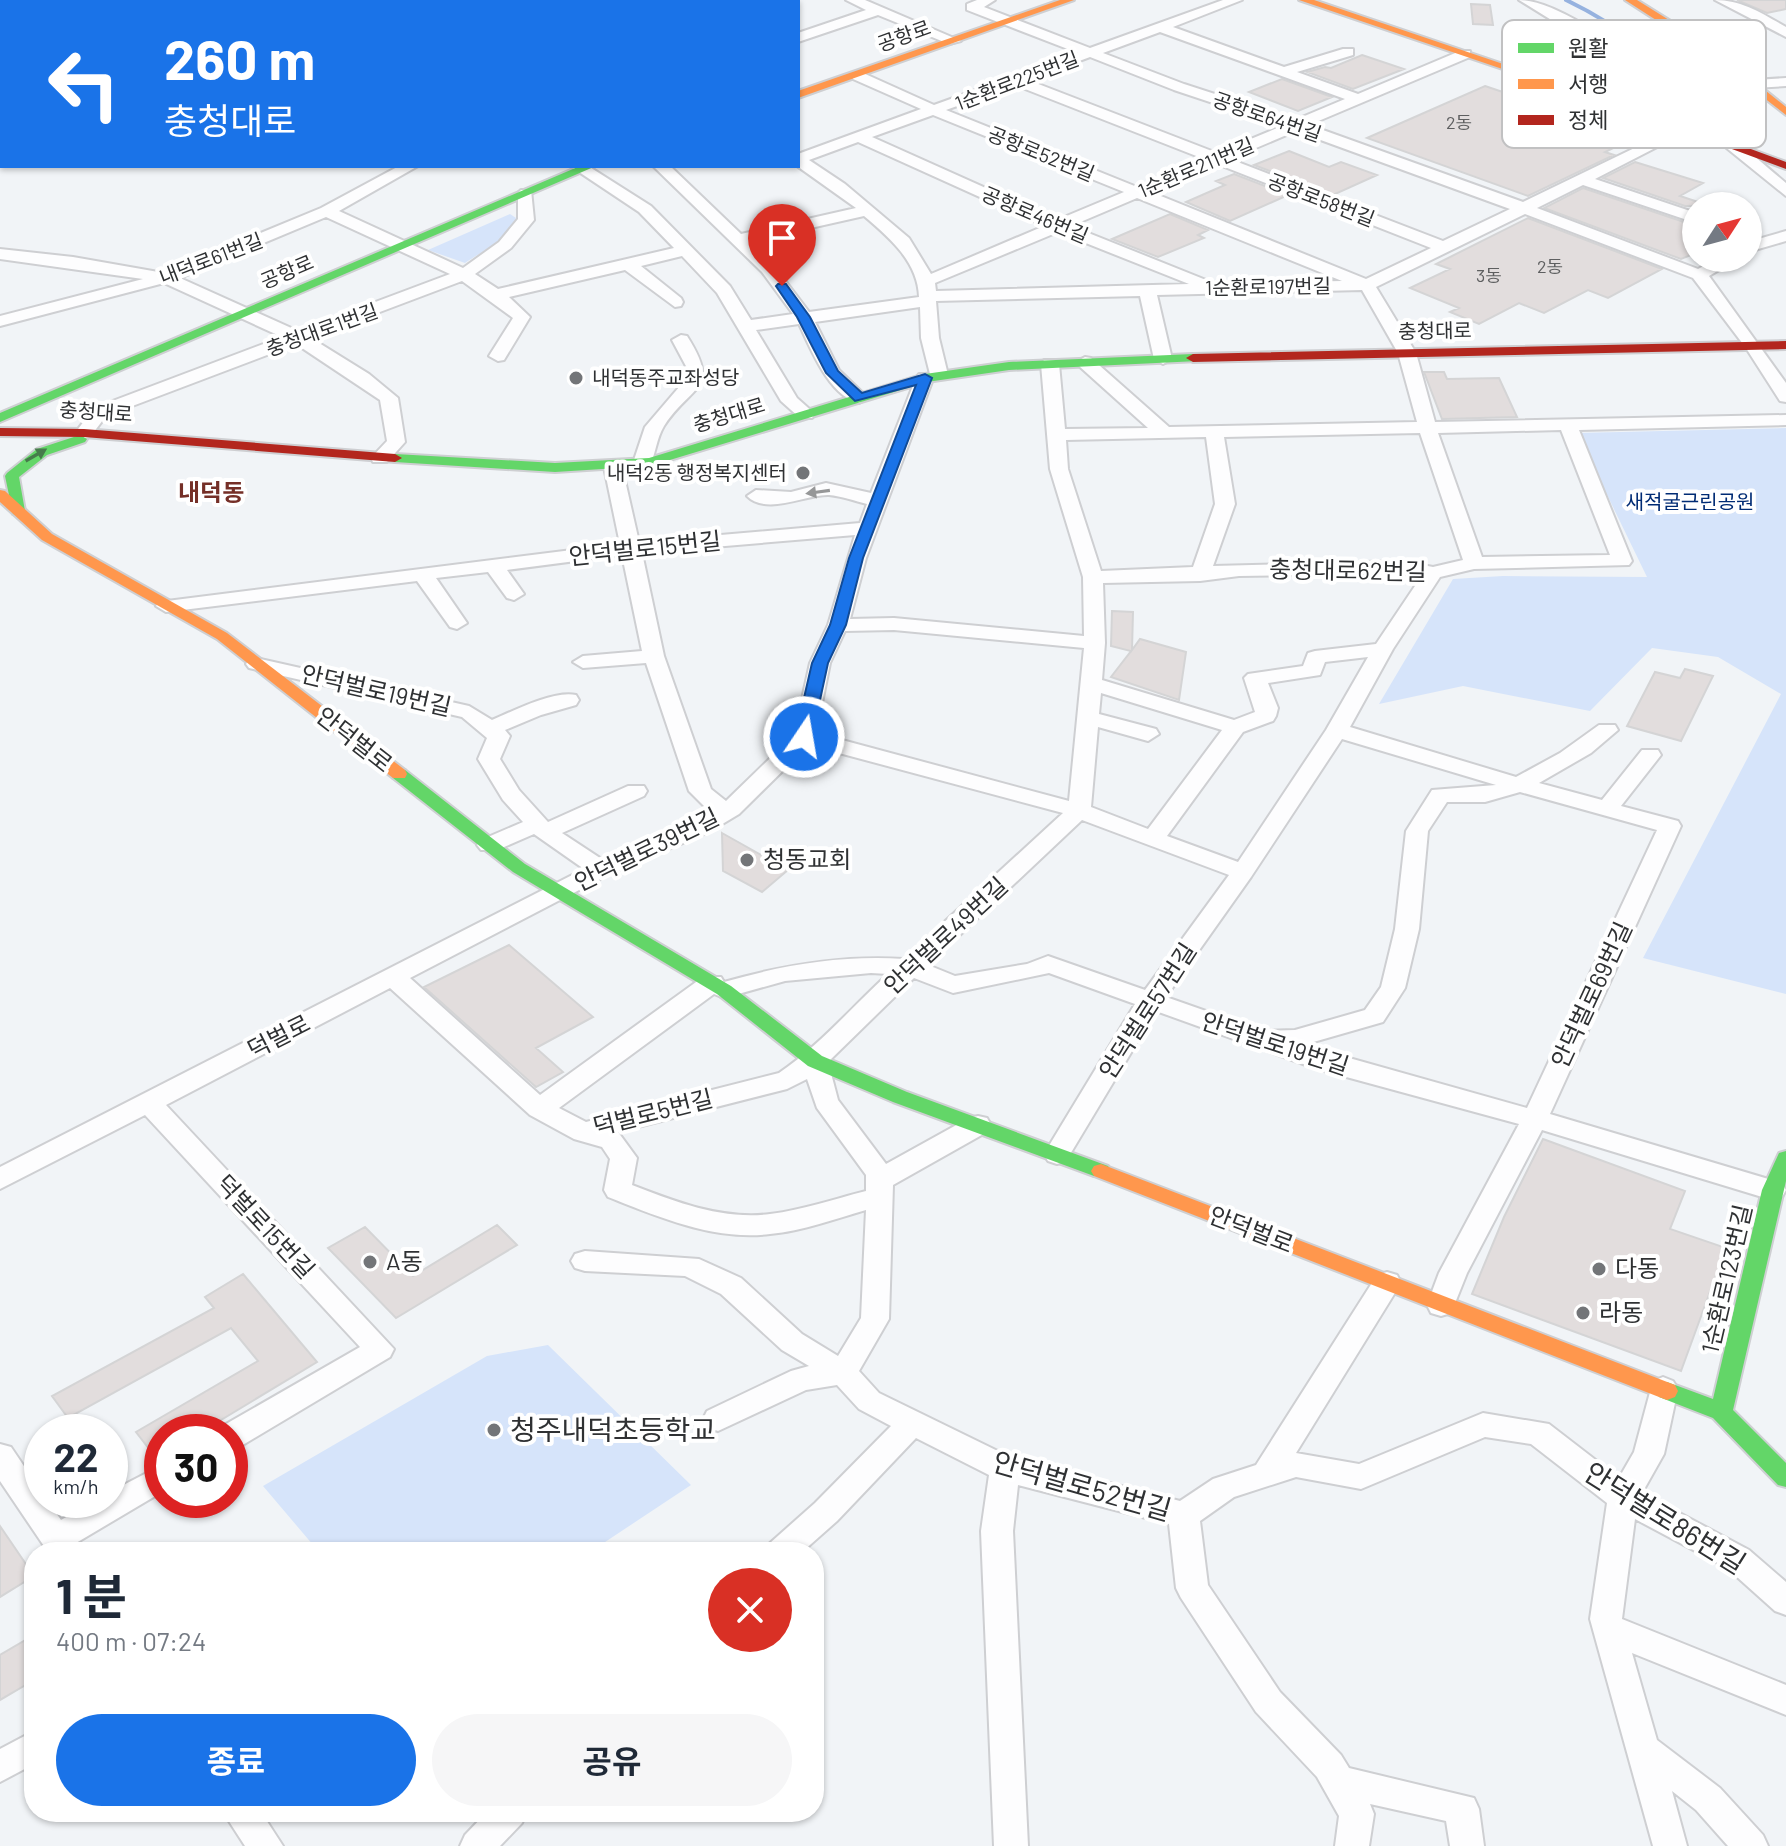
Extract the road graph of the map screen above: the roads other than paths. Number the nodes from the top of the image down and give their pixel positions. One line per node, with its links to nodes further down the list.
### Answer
1 (853, 0): 9 (street)
2 (988, 0): 13 (street, 공항로64번길)
3 (1069, 0): 13 (street, 공항로)
4 (1235, 0): 15 (street, 1순환로225번길)
5 (1304, 0): 21 (street)
6 (1526, 0): 10 (street)
7 (1630, 0): 11 (street)
8 (1722, 0): 12 (street)
9 (877, 11): 17 (street); 18 (street)
10 (1565, 20)
11 (1662, 20)
12 (1765, 20)
13 (1011, 21): 18 (street, 공항로); 20 (street, 공항로64번길)
14 (1766, 21): 16 (street)
15 (1160, 27): 20 (street, 1순환로225번길); 23 (street)
16 (1786, 33)
17 (800, 38)
18 (954, 41): 24 (street, 공항로)
19 (1348, 52): 23 (street)
20 (1089, 54): 25 (street, 1순환로225번길); 33 (street, 공항로64번길)
21 (1465, 54): 22 (street); 30 (street, 1순환로211번길)
22 (1502, 67)
23 (1283, 72): 30 (street)
24 (858, 76): 28 (street, 공항로); 31 (street, 공항로52번길)
25 (1017, 81): 31 (street, 1순환로225번길); 41 (street, 공항로58번길)
26 (1786, 82): 27 (street)
27 (1766, 83)
28 (800, 94)
29 (1766, 94): 32 (street)
30 (1358, 99): 33 (street, 1순환로211번길)
31 (936, 111): 34 (street, 1순환로225번길); 51 (street, 공항로52번길)
32 (1786, 112)
33 (1297, 126): 41 (street, 1순환로211번길); 52 (street, 공항로64번길)
34 (861, 138): 40 (street, 1순환로225번길); 56 (street, 공항로46번길)
35 (1647, 148): 48 (street, 1순환로197번길)
36 (1733, 148): 49 (street)
37 (1738, 148): 39 (street)
38 (1786, 152): 39 (street)
39 (1761, 156): 43 (street)
40 (800, 159)
41 (1217, 159): 51 (street, 1순환로211번길); 61 (street, 공항로58번길)
42 (800, 161): 53 (street)
43 (1786, 166)
44 (406, 168): 54 (street, 내덕로61번길)
45 (582, 168): 50 (street, 공항로)
46 (585, 168): 62 (street)
47 (663, 168): 58 (street)
48 (1584, 180): 52 (street, 1순환로197번길); 55 (street)
49 (1786, 191)
50 (526, 193): 60 (street, 공항로); 66 (street, 충청대로1번길)
51 (1137, 193): 56 (street, 1순환로211번길); 70 (street, 공항로52번길)
52 (1526, 209): 61 (street, 1순환로197번길); 67 (street, 공항로64번길)
53 (869, 210): 58 (street); 73 (street)
54 (327, 211): 60 (street); 68 (street, 내덕로61번길)
55 (1682, 213)
56 (1055, 225): 71 (street, 공항로46번길); 73 (street, 1순환로211번길)
57 (1786, 236): 59 (street)
58 (737, 240): 76 (street)
59 (1762, 240)
60 (401, 247): 66 (street); 75 (street, 공항로)
61 (1446, 248): 70 (street, 1순환로197번길)
62 (684, 251): 64 (street); 69 (street)
63 (0, 254): 68 (street)
64 (628, 264): 69 (street); 74 (street)
65 (1705, 272): 67 (street)
66 (465, 274): 74 (street); 79 (street, 충청대로1번길)
67 (1699, 275): 82 (street)
68 (166, 278): 75 (street); 77 (street, 내덕로61번길)
69 (714, 279): 78 (street)
70 (1367, 285): 71 (street, 1순환로197번길); 83 (street)
71 (1210, 288): 72 (street, 1순환로197번길)
72 (1147, 289): 73 (street, 1순환로197번길); 85 (street)
73 (927, 293): 76 (street); 88 (street)
74 (499, 294): 84 (street)
75 (243, 314): 79 (street); 89 (street, 공항로)
76 (804, 317): 78 (street); 91 (street)
77 (0, 321)
78 (747, 326): 93 (street)
79 (298, 338): 100 (street, 충청대로1번길); 103 (street)
80 (681, 340): 104 (street)
81 (1786, 345): 82 (street, 충청대로)
82 (1753, 346): 83 (street, 충청대로); 90 (street)
83 (1407, 353): 85 (street, 충청대로); 97 (street)
84 (498, 356)
85 (1163, 359): 86 (street, 충청대로)
86 (1085, 362): 87 (street, 충청대로); 101 (street)
87 (1050, 364): 88 (street, 충청대로); 102 (street)
88 (932, 377): 91 (street, 충청대로); 108 (street)
89 (64, 392): 92 (street); 94 (street, 공항로); 100 (street)
90 (1786, 397)
91 (859, 398): 93 (street, 충청대로)
92 (0, 410)
93 (806, 414): 104 (street, 충청대로)
94 (0, 418)
95 (1786, 420): 96 (street)
96 (1568, 426): 97 (street); 112 (street, 충청대로62번길)
97 (1428, 429): 99 (street); 112 (street)
98 (0, 432): 100 (street, 충청대로)
99 (1214, 433): 101 (street); 116 (street)
100 (92, 434): 103 (street, 충청대로); 109 (street, one-way to 100)
101 (1166, 434): 102 (street)
102 (1056, 435): 117 (street)
103 (380, 458): 105 (street, 충청대로)
104 (642, 463): 105 (street, 충청대로)
105 (613, 467): 111 (street)
106 (0, 494): 109 (street, 안덕벌로)
107 (756, 496): 108 (street, one-way to 107)
108 (880, 501): 110 (street)
109 (9, 508): 119 (street, 안덕벌로)
110 (867, 528): 111 (street, 안덕벌로15번길); 121 (street)
111 (632, 548): 113 (street, 안덕벌로15번길); 124 (street)
112 (1474, 563): 114 (street, 충청대로62번길)
113 (494, 566): 115 (street, 안덕벌로15번길); 118 (street)
114 (1433, 573): 116 (street, 충청대로62번길); 123 (street, 안덕벌로57번길)
115 (423, 575): 119 (street, 안덕벌로15번길); 120 (street)
116 (1200, 575): 117 (street, 충청대로62번길)
117 (1093, 577): 122 (street)
118 (514, 594)
119 (166, 606): 126 (street, 안덕벌로)
120 (457, 623)
121 (838, 625): 122 (street); 135 (street)
122 (1095, 643): 127 (street)
123 (1383, 649): 130 (street); 132 (street, 안덕벌로57번길)
124 (654, 656): 125 (street); 139 (street)
125 (583, 662)
126 (256, 664): 131 (street, 안덕벌로19번길); 144 (street, 안덕벌로)
127 (1091, 683): 129 (street); 130 (street)
128 (568, 700): 131 (street)
129 (1088, 718): 134 (street); 141 (street)
130 (1235, 727): 143 (street)
131 (490, 729): 142 (street)
132 (1337, 730): 137 (street, 안덕벌로69번길); 146 (street, 안덕벌로57번길)
133 (1607, 730): 137 (street)
134 (1148, 734)
135 (804, 737): 139 (street, 안덕벌로39번길); 141 (street)
136 (1650, 755): 140 (street)
137 (1517, 783): 140 (street, 안덕벌로69번길); 152 (street)
138 (636, 791): 142 (street)
139 (731, 809): 145 (street, 안덕벌로39번길)
140 (1607, 809): 156 (street, 안덕벌로69번길)
141 (1079, 811): 143 (street); 148 (street, 안덕벌로49번길)
142 (540, 828): 144 (street); 145 (street)
143 (1152, 840): 146 (street)
144 (489, 845): 147 (street, 안덕벌로)
145 (602, 869): 147 (street, 안덕벌로39번길)
146 (1243, 872): 151 (street, 안덕벌로57번길)
147 (558, 894): 149 (street, 덕벌로); 150 (street, 안덕벌로)
148 (913, 968): 150 (street, 안덕벌로19번길); 151 (street, 안덕벌로19번길); 153 (street, 안덕벌로49번길)
149 (394, 978): 154 (street, 덕벌로); 155 (street, 덕벌로5번길)
150 (718, 986): 153 (street, 안덕벌로); 155 (street)
151 (1149, 1002): 152 (street, 안덕벌로19번길); 159 (street, 안덕벌로57번길)
152 (1251, 1037): 156 (street, 안덕벌로19번길)
153 (815, 1061): 157 (street, 안덕벌로); 158 (street, 덕벌로5번길); 162 (street)
154 (150, 1104): 161 (street, 덕벌로); 172 (street, 덕벌로15번길)
155 (539, 1109): 158 (street, 덕벌로5번길)
156 (1535, 1119): 163 (street, 안덕벌로19번길); 166 (street, 안덕벌로69번길)
157 (978, 1125): 159 (street, 안덕벌로); 162 (street)
158 (583, 1132): 162 (street)
159 (1057, 1154): 165 (street, 안덕벌로)
160 (1786, 1158): 163 (street, 1순환로123번길)
161 (0, 1179)
162 (880, 1188): 167 (street)
163 (1772, 1190): 169 (street, 1순환로123번길)
164 (585, 1261): 167 (street, 안덕벌로52번길)
165 (1387, 1283): 166 (street, 안덕벌로); 175 (street)
166 (1441, 1305): 168 (street, 안덕벌로)
167 (843, 1373): 170 (street); 171 (street, 안덕벌로52번길)
168 (1663, 1389): 169 (street, 안덕벌로); 178 (street)
169 (1721, 1412): 176 (street, 안덕벌로)
170 (718, 1419)
171 (911, 1424): 174 (street, 안덕벌로52번길); 182 (street)
172 (248, 1426)
173 (0, 1456): 180 (street)
174 (1005, 1469): 179 (street, 안덕벌로52번길); 194 (street)
175 (1266, 1475): 178 (street, 안덕벌로86번길); 179 (street, 안덕벌로86번길)
176 (1786, 1478)
177 (144, 1489): 181 (street)
178 (1623, 1498): 183 (street, 안덕벌로86번길); 184 (street)
179 (1184, 1515): 189 (street, 안덕벌로52번길)
180 (59, 1542)
181 (65, 1542)
182 (792, 1542)
183 (1786, 1601)
184 (1609, 1629): 185 (street); 186 (street)
185 (1786, 1700)
186 (1643, 1749): 197 (street); 198 (street)
187 (24, 1752): 188 (street)
188 (0, 1767)
189 (1337, 1781): 195 (street, 안덕벌로52번길); 196 (street)
190 (248, 1822): 192 (street)
191 (500, 1822): 193 (street)
192 (266, 1846)
193 (477, 1846)
194 (1011, 1846)
195 (1352, 1846)
196 (1467, 1846)
197 (1670, 1846)
198 (1751, 1846)

